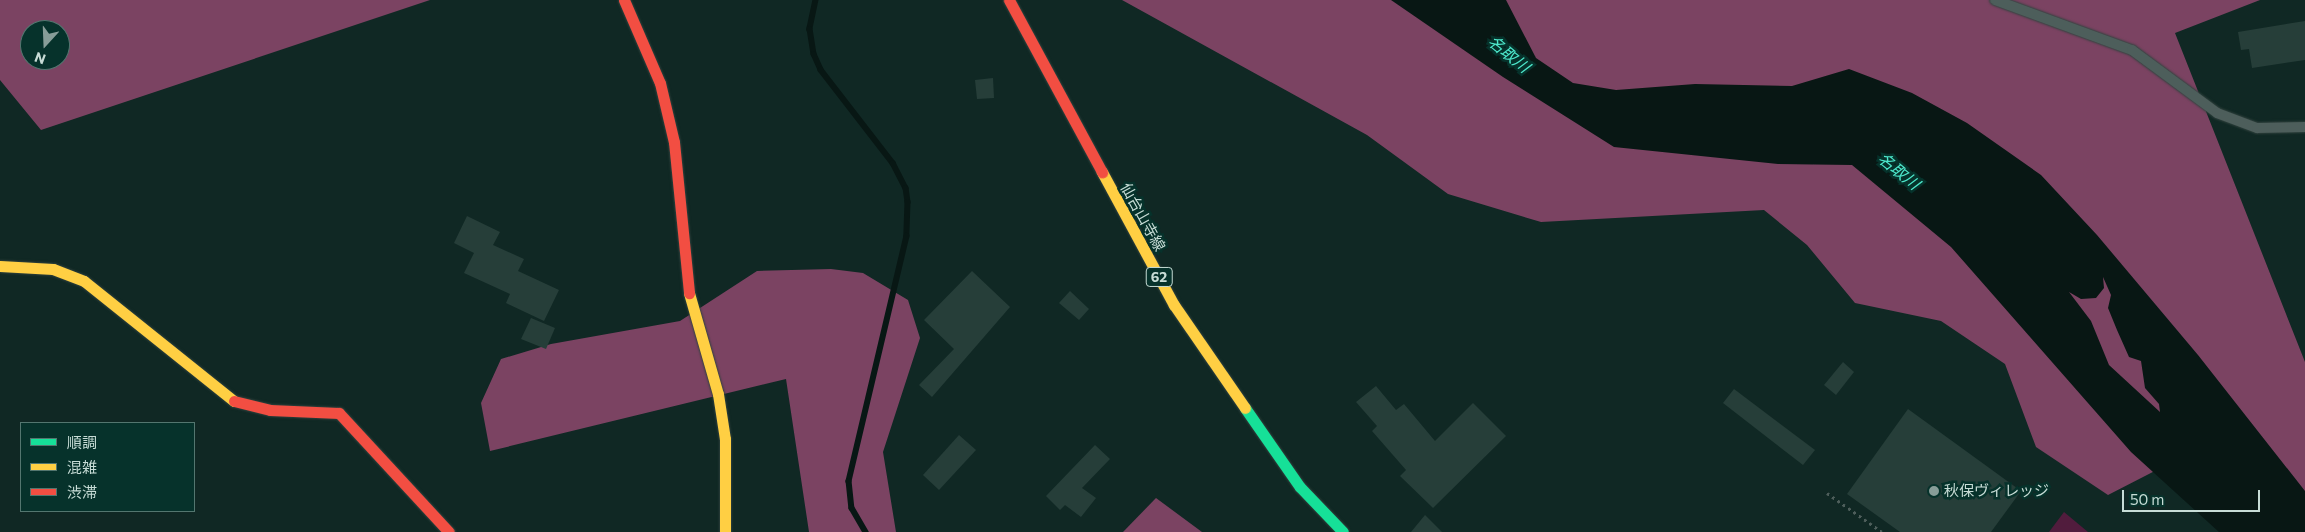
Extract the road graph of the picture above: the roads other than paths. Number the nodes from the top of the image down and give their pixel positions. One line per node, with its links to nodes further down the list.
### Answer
1 (624, 0): 7 (street)
2 (1009, 0): 8 (street, 仙台山寺線 / 62)
3 (1995, 0): 4 (lane)
4 (2305, 126)
5 (0, 266): 6 (street)
6 (449, 532)
7 (725, 532)
8 (1343, 532)

